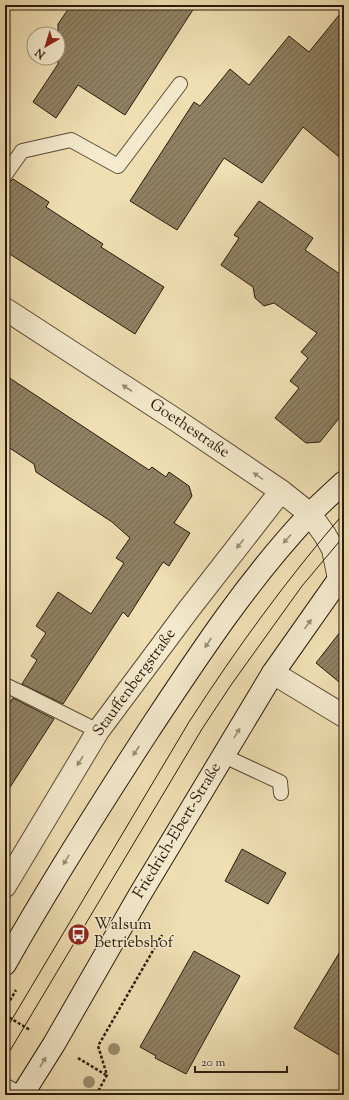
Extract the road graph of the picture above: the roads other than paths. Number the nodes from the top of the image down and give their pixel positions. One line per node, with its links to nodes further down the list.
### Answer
1 (180, 84): 2 (lane)
2 (5, 175)
3 (5, 309): 5 (main road, Goethestraße, one-way to 3)
4 (344, 482): 6 (main road)
5 (281, 491): 6 (main road, Goethestraße); 11 (main road, Stauffenbergstraße, one-way to 11)
6 (310, 514): 7 (main road, Goethestraße); 15 (main road, one-way to 15)
7 (342, 576): 8 (main road, Friedrich-Ebert-Straße, one-way to 7)
8 (273, 673): 10 (main road); 12 (main road, Friedrich-Ebert-Straße, one-way to 8)
9 (5, 685): 11 (lane)
10 (344, 716)
11 (98, 731): 14 (main road, Stauffenbergstraße, one-way to 14)
12 (224, 756): 13 (lane); 18 (main road, Friedrich-Ebert-Straße, one-way to 12)
13 (281, 793)
14 (5, 886)
15 (5, 964)
16 (5, 1090): 17 (main road)
17 (14, 1095)
18 (22, 1095)

